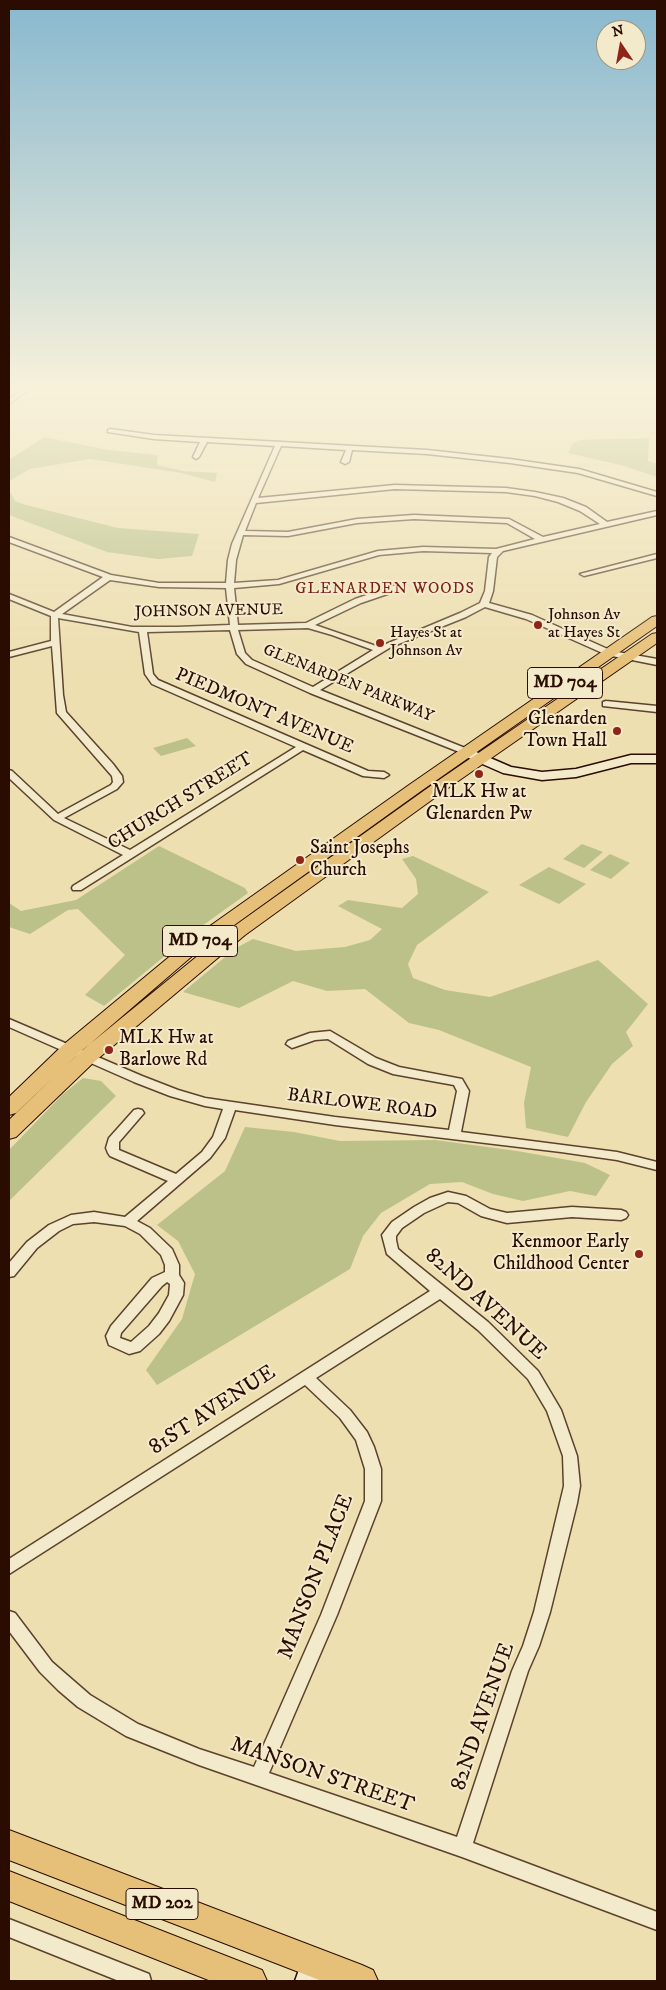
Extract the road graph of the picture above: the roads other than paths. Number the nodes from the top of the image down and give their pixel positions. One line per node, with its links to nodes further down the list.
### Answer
1 (261, 483): 4 (street, GLENARDEN PARKWAY)
2 (618, 483): 3 (street)
3 (657, 494)
4 (253, 502): 6 (street); 7 (street, GLENARDEN PARKWAY)
5 (657, 512): 6 (street)
6 (606, 524): 8 (street)
7 (240, 533): 8 (street); 14 (street, GLENARDEN PARKWAY)
8 (541, 538): 10 (street)
9 (9, 539): 13 (street)
10 (498, 551): 14 (street); 17 (street)
11 (657, 556): 12 (street)
12 (584, 574)
13 (109, 577): 14 (street); 18 (street)
14 (230, 587): 21 (street, GLENARDEN PARKWAY)
15 (399, 587): 20 (street)
16 (9, 596): 18 (street, JOHNSON AVENUE)
17 (484, 604): 25 (street); 26 (street)
18 (55, 615): 22 (street, JOHNSON AVENUE); 24 (street)
19 (657, 620): 26 (main road, MD 704)
20 (308, 626): 21 (street, JOHNSON AVENUE); 25 (street, JOHNSON AVENUE)
21 (234, 628): 22 (street, JOHNSON AVENUE); 30 (street, GLENARDEN PARKWAY)
22 (143, 630): 33 (street, PIEDMONT AVENUE)
23 (657, 637): 28 (main road, MD 704)
24 (55, 644): 27 (street); 38 (street)
25 (380, 650): 30 (street)
26 (610, 653): 28 (street); 34 (main road, MD 704)
27 (9, 655)
28 (628, 657): 29 (street); 34 (main road, MD 704)
29 (657, 662)
30 (313, 691): 34 (street, GLENARDEN PARKWAY)
31 (606, 704): 32 (street)
32 (657, 709)
33 (303, 746): 37 (street, PIEDMONT AVENUE); 39 (street, CHURCH STREET)
34 (475, 756): 35 (street, GLENARDEN PARKWAY); 43 (main road, MD 704)
35 (657, 759)
36 (9, 773): 38 (street)
37 (384, 775)
38 (57, 818): 39 (street)
39 (129, 854): 40 (street, CHURCH STREET)
40 (76, 888)
41 (9, 1023): 43 (street, BARLOWE ROAD)
42 (292, 1044): 48 (street)
43 (78, 1054): 44 (street, BARLOWE ROAD); 45 (main road, MD 704); 47 (main road, MD 704)
44 (230, 1107): 48 (street, BARLOWE ROAD); 50 (street)
45 (9, 1108)
46 (138, 1113): 50 (street)
47 (9, 1132)
48 (454, 1134): 49 (street, BARLOWE ROAD)
49 (657, 1166)
50 (179, 1180): 52 (street)
51 (621, 1215): 55 (street, 82ND AVENUE)
52 (128, 1222): 53 (street); 54 (street)
53 (9, 1272)
54 (172, 1276): 54 (street)
55 (440, 1291): 56 (street, 81ST AVENUE); 61 (street, 82ND AVENUE)
56 (306, 1377): 57 (street, 81ST AVENUE); 59 (street, MANSON PLACE)
57 (9, 1567)
58 (9, 1618): 59 (street, MANSON STREET)
59 (258, 1778): 61 (street, MANSON STREET)
60 (9, 1845): 65 (main road, MD 202)
61 (462, 1848): 63 (street, MANSON STREET)
62 (10, 1887): 67 (main road, MD 202)
63 (657, 1920)
64 (9, 1928): 66 (street)
65 (312, 1972): 68 (main road, MD 202)
66 (142, 1981)
67 (251, 1981)
68 (362, 1981)

